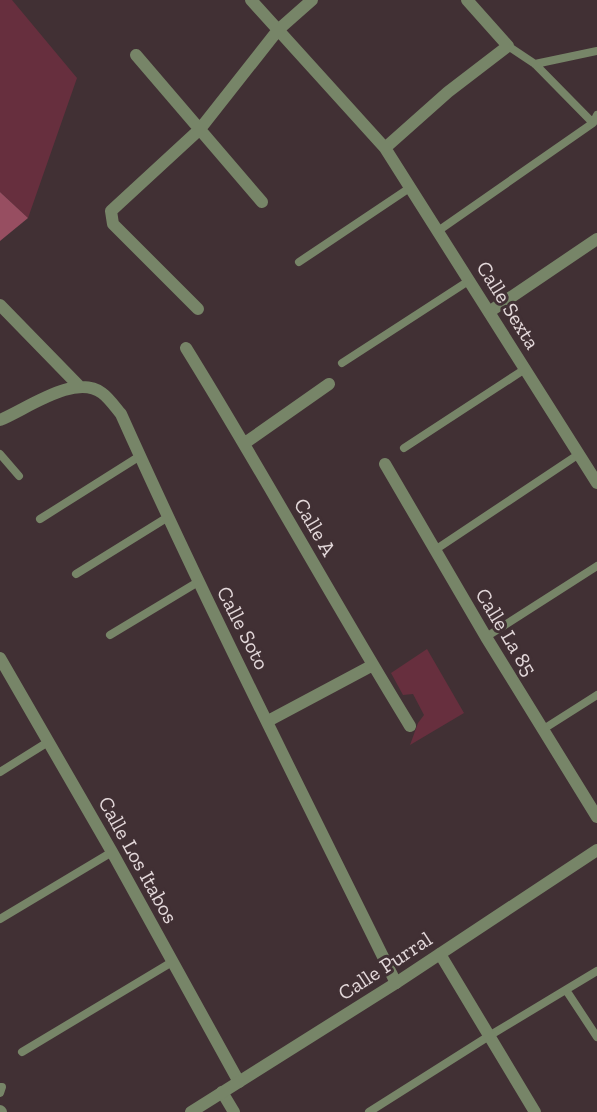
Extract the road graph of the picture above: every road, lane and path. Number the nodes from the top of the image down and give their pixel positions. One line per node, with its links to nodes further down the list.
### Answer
1 (251, 0): 4 (street, Calle Sexta)
2 (312, 0): 4 (street)
3 (467, 0): 5 (street)
4 (278, 30): 10 (street); 11 (street, Calle Sexta)
5 (508, 46): 8 (lane); 11 (street)
6 (597, 51): 8 (lane)
7 (136, 55): 10 (street)
8 (535, 64): 9 (lane)
9 (595, 119): 14 (lane)
10 (200, 129): 13 (street); 19 (street)
11 (385, 148): 12 (street, Calle Sexta)
12 (411, 188): 14 (street, Calle Sexta); 16 (lane)
13 (262, 202)
14 (438, 231): 17 (street, Calle Sexta)
15 (597, 239): 20 (street)
16 (299, 262)
17 (470, 280): 20 (street, Calle Sexta); 22 (lane)
18 (0, 305): 25 (street)
19 (198, 309)
20 (489, 312): 23 (street, Calle Sexta)
21 (186, 348): 27 (street, Calle A)
22 (342, 363)
23 (525, 369): 28 (lane); 30 (street, Calle Sexta)
24 (329, 384): 27 (street)
25 (80, 386): 26 (street); 31 (street, Calle Soto)
26 (0, 420)
27 (244, 443): 44 (street, Calle A)
28 (404, 448)
29 (0, 454): 33 (lane)
30 (579, 454): 34 (street, Calle Sexta); 37 (lane)
31 (140, 456): 35 (street, Calle Soto); 36 (lane)
32 (385, 464): 37 (street, Calle La 85)
33 (19, 476)
34 (597, 483)
35 (168, 517): 39 (lane); 40 (street, Calle Soto)
36 (40, 519)
37 (435, 550): 42 (street, Calle La 85)
38 (597, 566): 42 (lane)
39 (76, 574)
40 (198, 582): 41 (lane); 46 (street, Calle Soto)
41 (110, 635)
42 (486, 637): 48 (street, Calle La 85)
43 (0, 658): 49 (street, Calle Los Itabos)
44 (373, 665): 46 (street); 47 (street, Calle A)
45 (597, 694): 48 (lane)
46 (268, 721): 58 (street, Calle Soto)
47 (411, 726)
48 (542, 730): 51 (street, Calle La 85)
49 (48, 742): 50 (lane); 53 (street, Calle Los Itabos)
50 (0, 772)
51 (597, 817)
52 (597, 850): 55 (street, Calle Purral)
53 (112, 852): 54 (lane); 56 (street, Calle Los Itabos)
54 (0, 919)
55 (440, 954): 58 (street, Calle Purral); 60 (street)
56 (172, 962): 62 (lane); 63 (street, Calle Los Itabos)
57 (597, 971): 59 (lane)
58 (396, 983): 63 (street, Calle Purral)
59 (566, 990): 60 (lane); 61 (lane)
60 (489, 1036): 67 (street); 70 (lane)
61 (597, 1037)
62 (22, 1052)
63 (239, 1082): 65 (street, Calle Purral)
64 (0, 1087): 66 (lane)
65 (222, 1092): 68 (street, Calle Purral); 69 (street)
66 (0, 1093)
67 (533, 1111)
68 (191, 1112)
69 (234, 1112)
70 (369, 1112)

